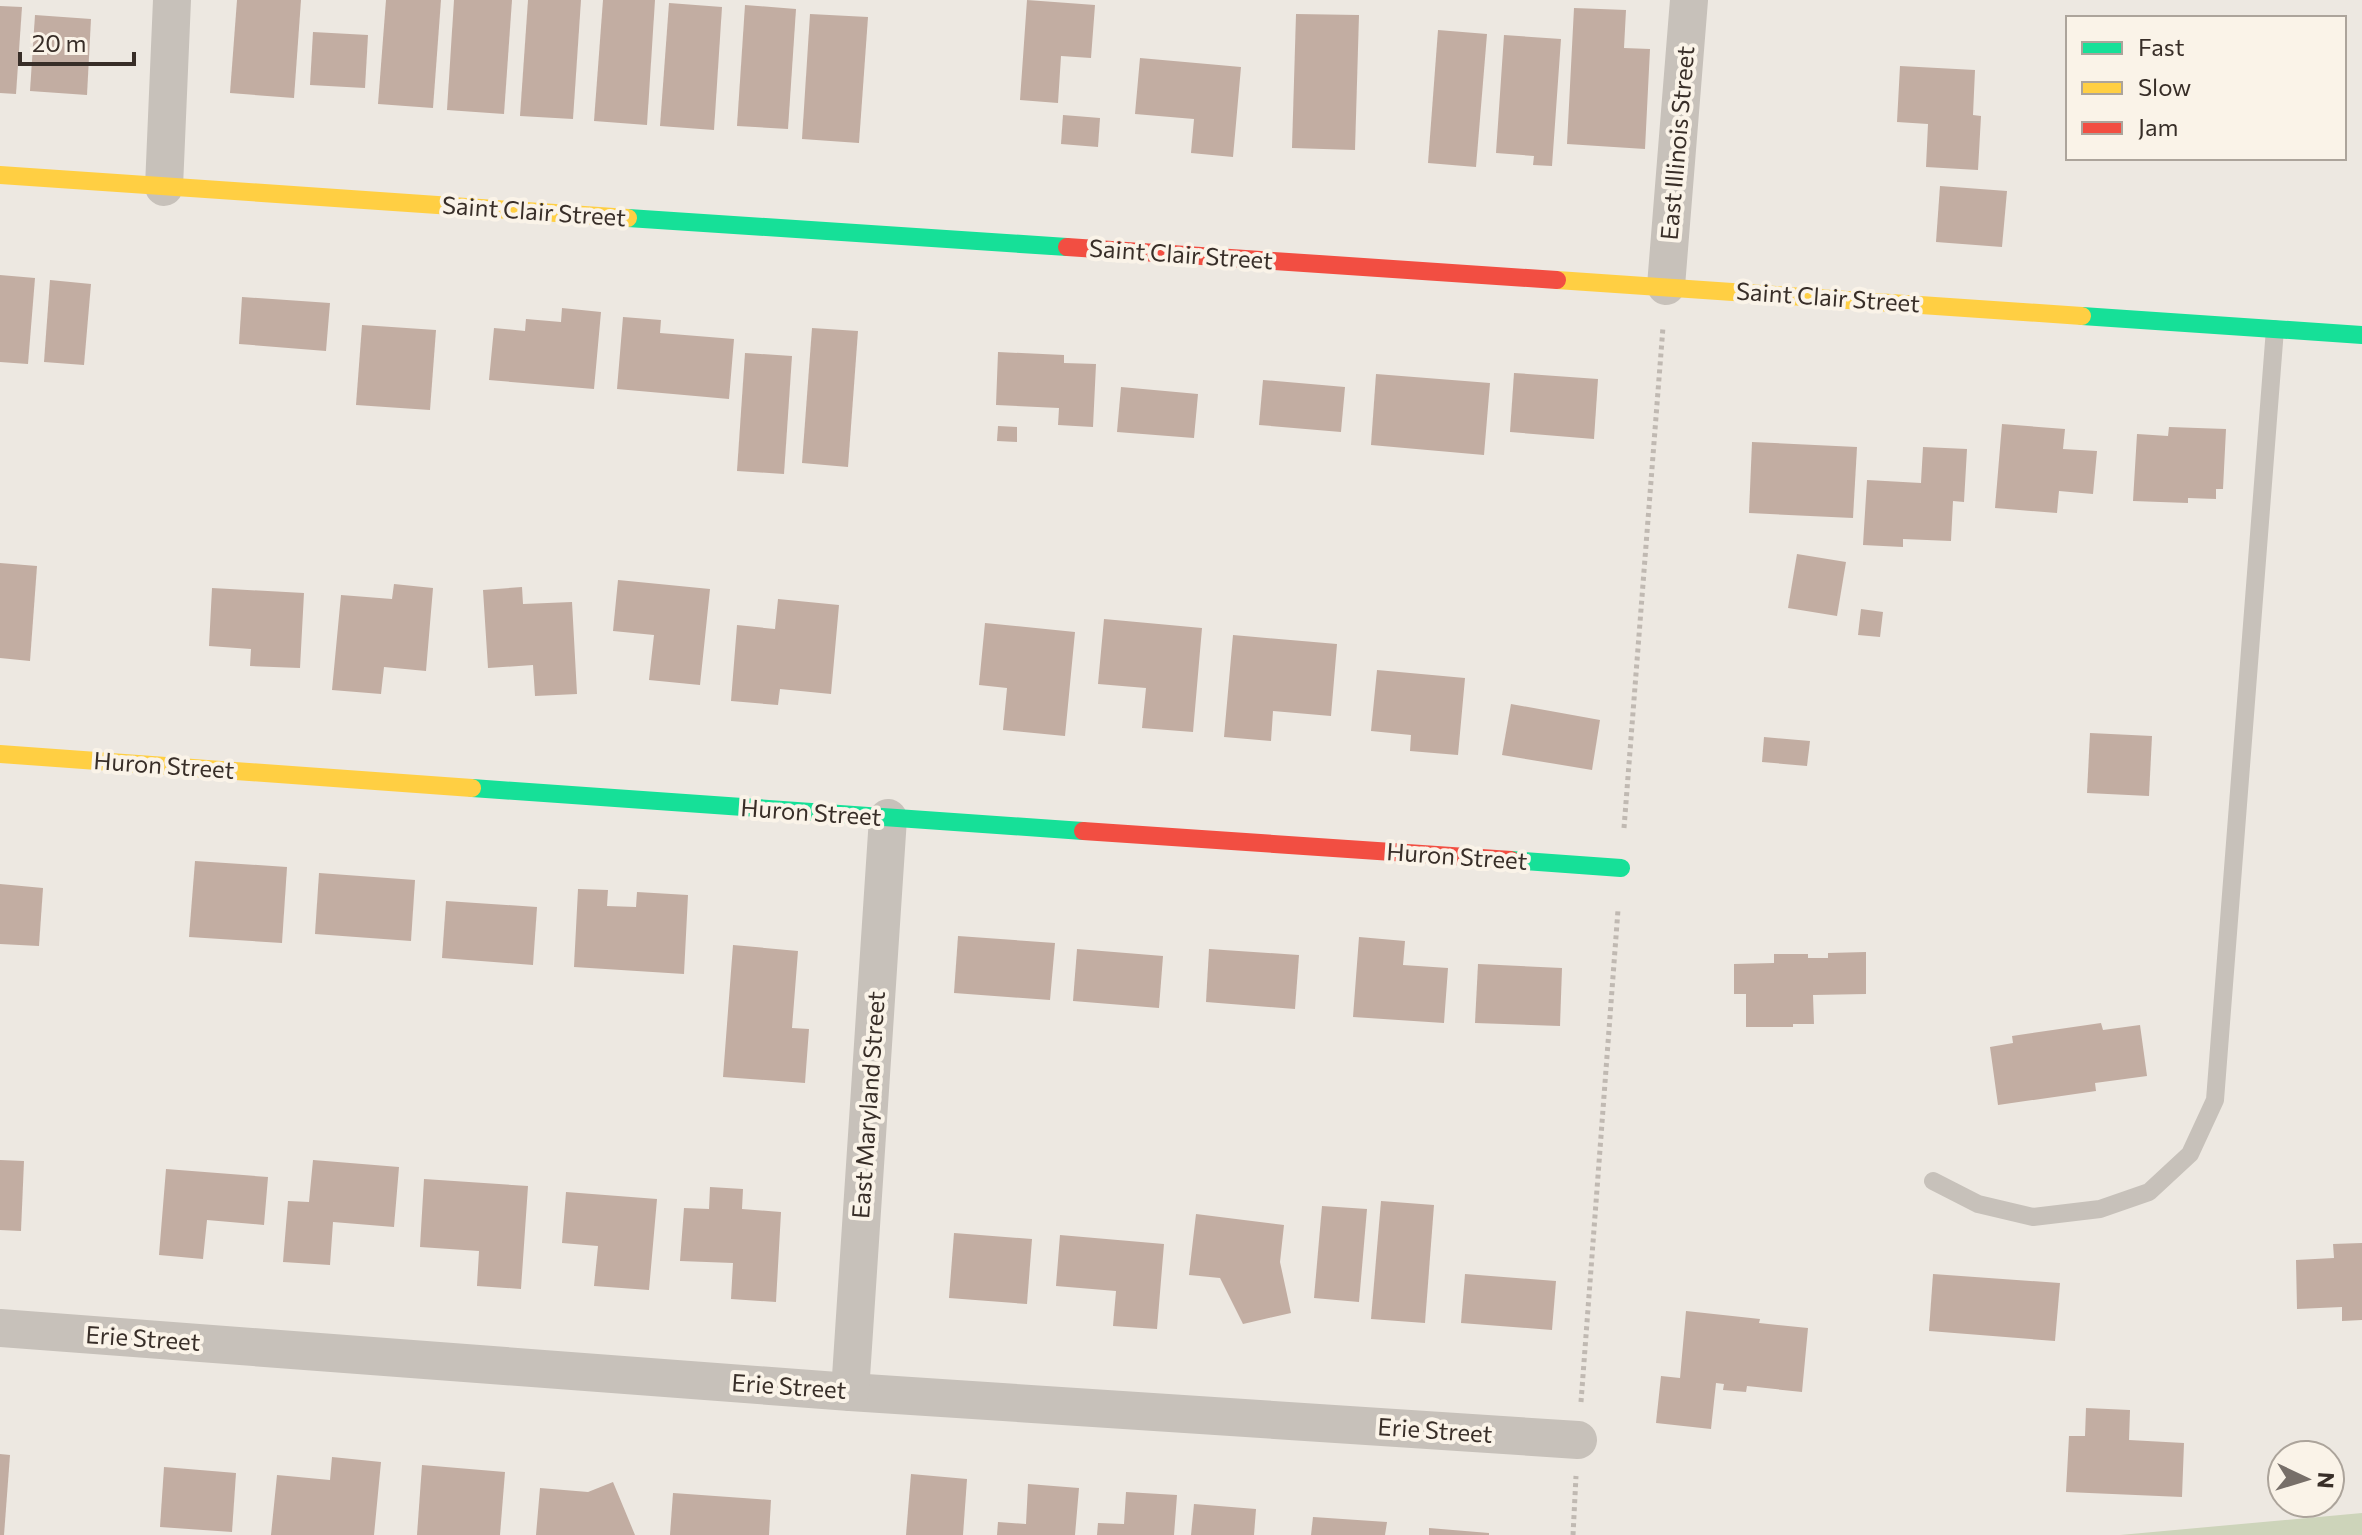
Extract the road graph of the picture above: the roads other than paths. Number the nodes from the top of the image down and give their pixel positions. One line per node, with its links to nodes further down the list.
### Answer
1 (172, 0): 4 (street)
2 (1689, 0): 5 (street, East Illinois Street)
3 (0, 175): 4 (street, Saint Clair Street)
4 (164, 187): 5 (street, Saint Clair Street)
5 (1666, 286): 6 (street, Saint Clair Street)
6 (2275, 329): 7 (street, Saint Clair Street); 11 (lane)
7 (2362, 335)
8 (0, 754): 9 (street, Huron Street)
9 (888, 818): 10 (street, Huron Street); 13 (street, East Maryland Street)
10 (1621, 868)
11 (1933, 1181)
12 (0, 1328): 13 (street, Erie Street)
13 (850, 1392): 14 (street, Erie Street)
14 (1578, 1440)

